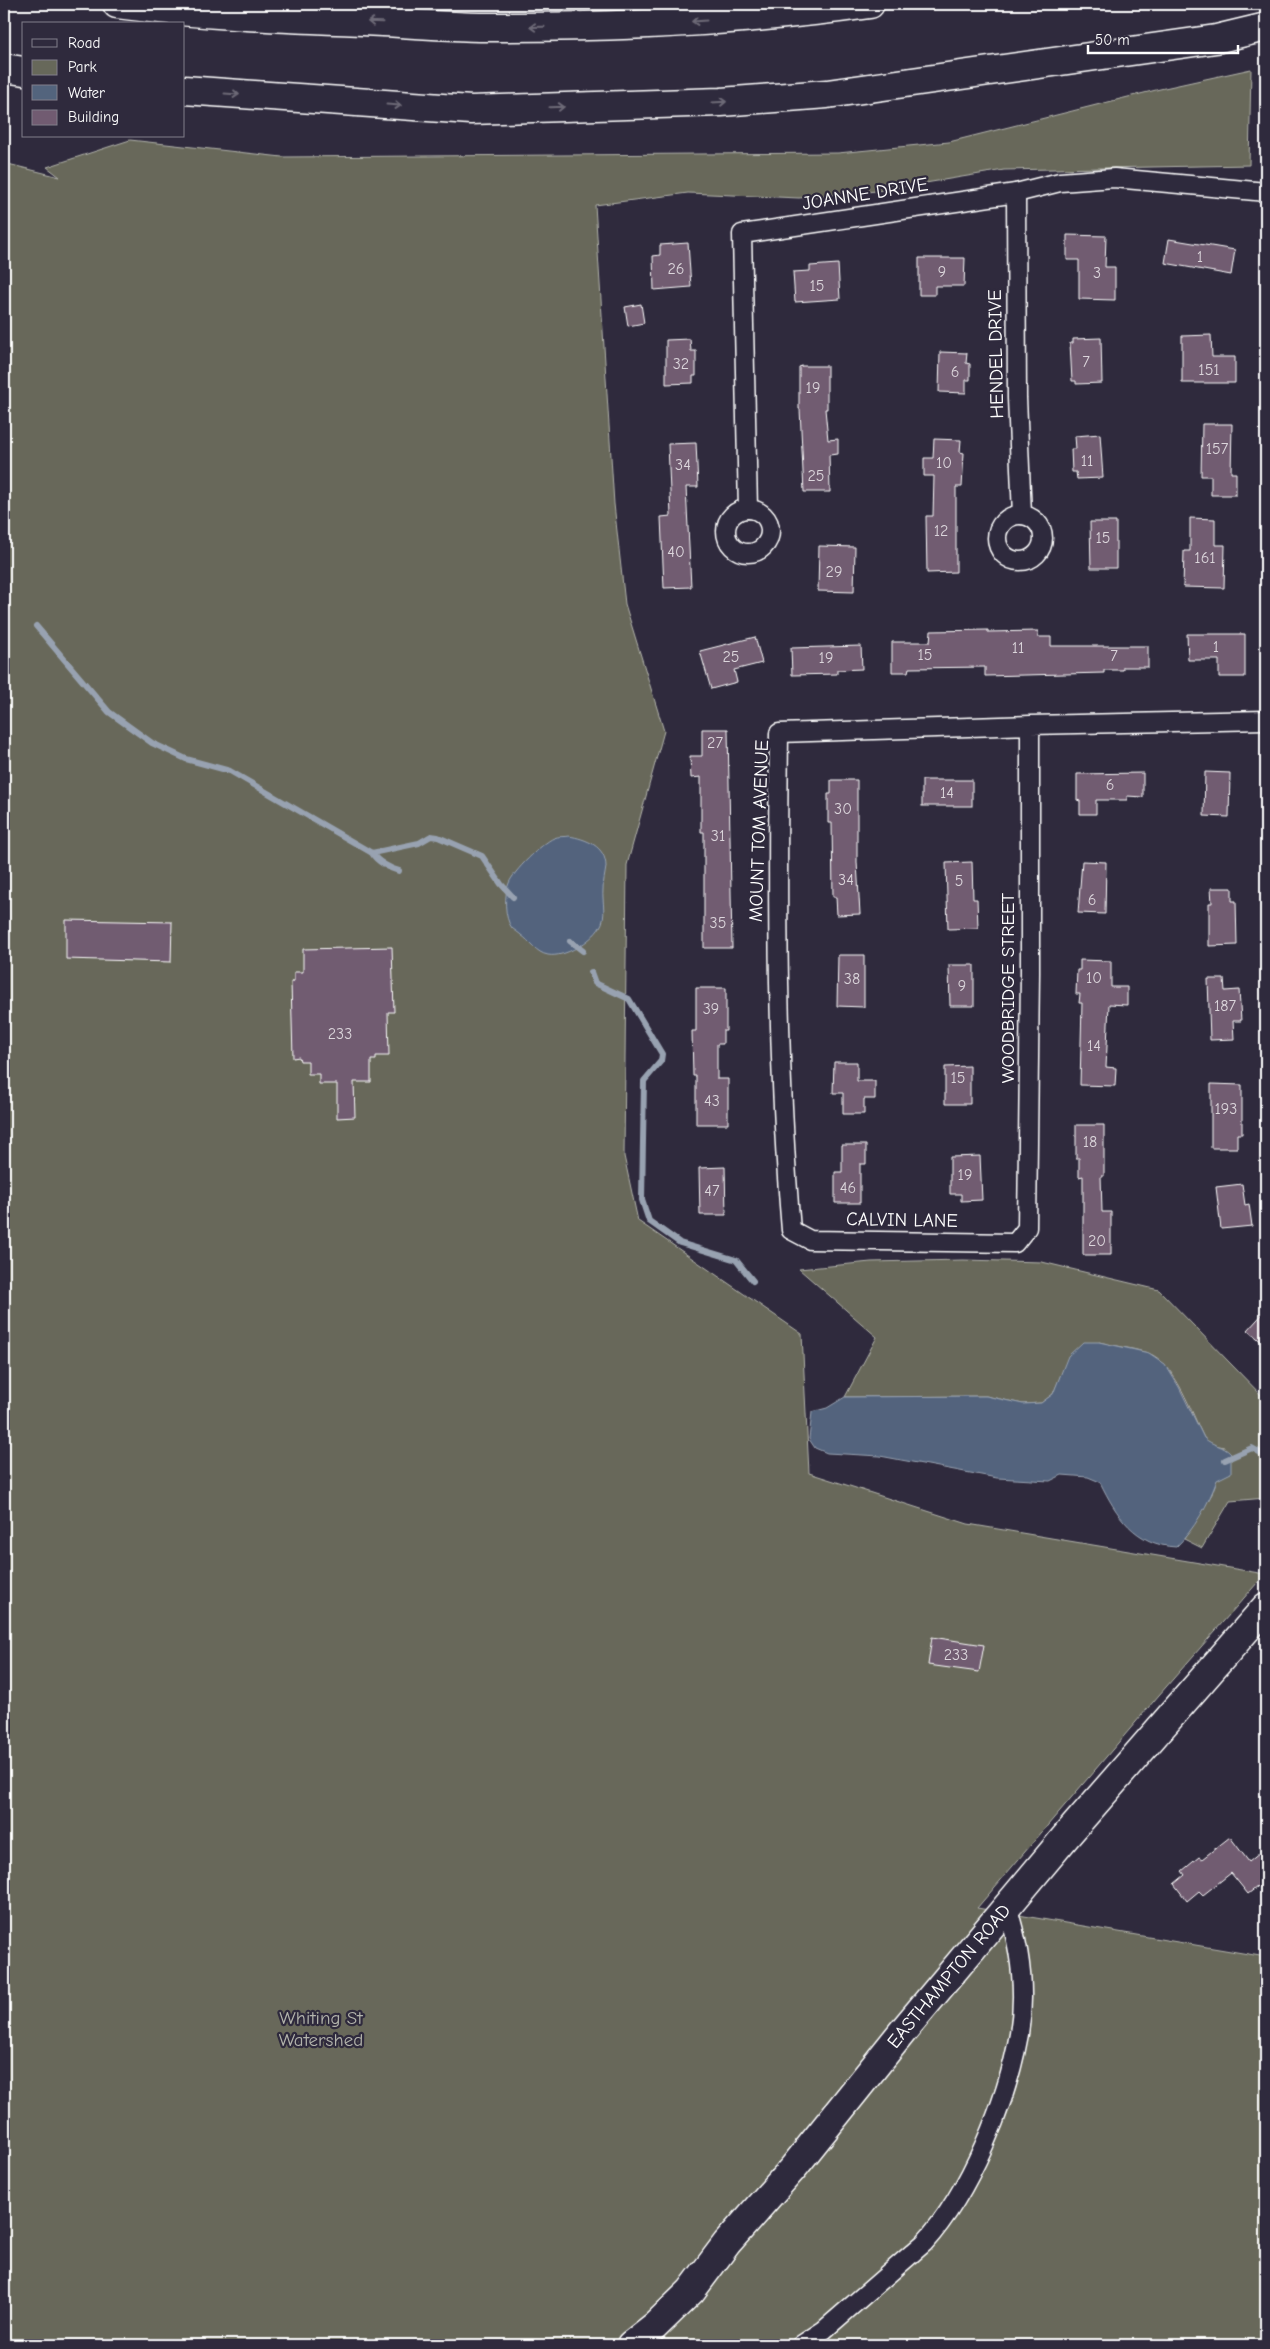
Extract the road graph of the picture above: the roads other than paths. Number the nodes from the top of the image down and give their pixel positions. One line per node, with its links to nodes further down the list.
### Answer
1 (117, 4): 2 (main road, one-way to 1)
2 (870, 4)
3 (1266, 27): 6 (main road, one-way to 3)
4 (4, 68): 5 (main road)
5 (22, 71)
6 (185, 90)
7 (1266, 192): 8 (street, JOANNE DRIVE)
8 (1016, 193): 9 (street, JOANNE DRIVE); 10 (street, HENDEL DRIVE)
9 (748, 509)
10 (1022, 516)
11 (1266, 720): 12 (street, MOUNT TOM AVENUE)
12 (1030, 725): 13 (street, MOUNT TOM AVENUE); 14 (street, WOODBRIDGE STREET)
13 (794, 1232): 14 (street, CALVIN LANE)
14 (1011, 1243)
15 (1266, 1607): 16 (main road, EASTHAMPTON ROAD)
16 (1007, 1906): 17 (main road, EASTHAMPTON ROAD); 18 (street)
17 (631, 2345)
18 (801, 2345)

